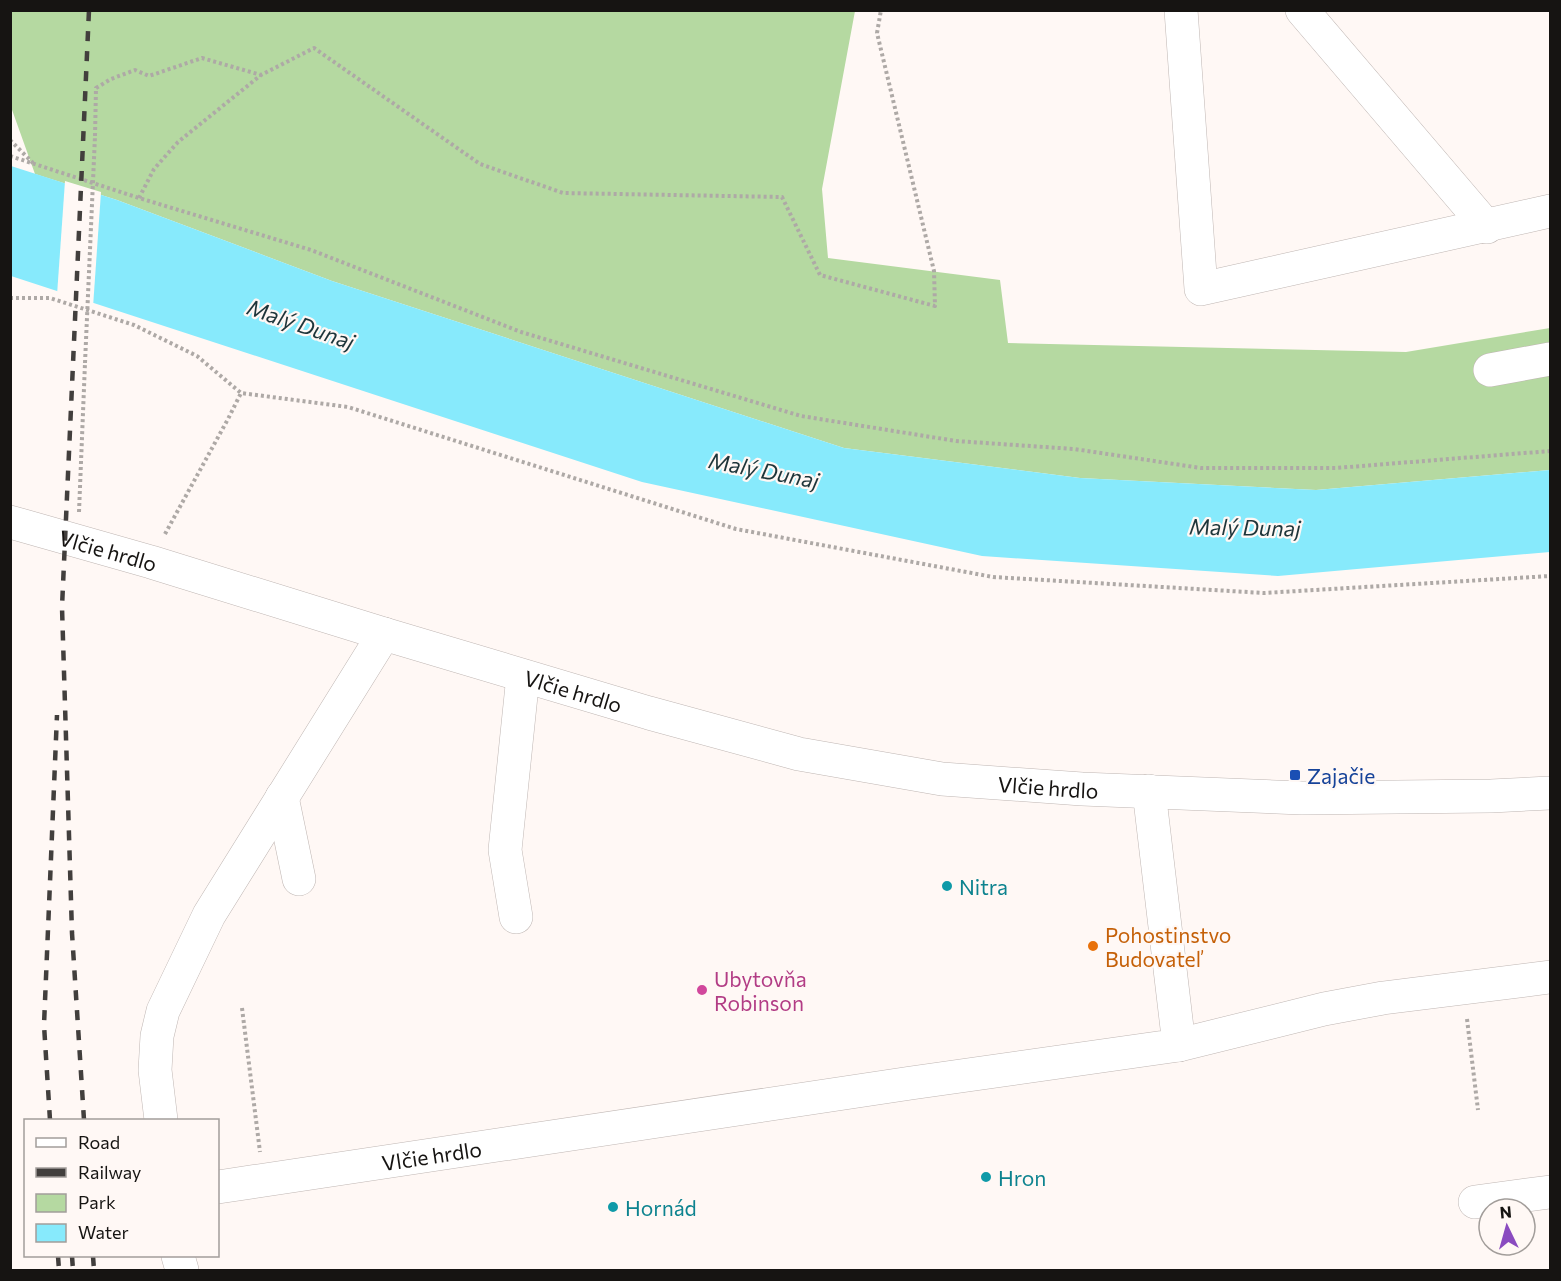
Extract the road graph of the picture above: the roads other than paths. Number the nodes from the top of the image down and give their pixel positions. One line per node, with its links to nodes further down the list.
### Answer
1 (1181, 10): 4 (street)
2 (1302, 10): 4 (street)
3 (1551, 212): 4 (street)
4 (1487, 227)
5 (1551, 359): 6 (street)
6 (1490, 370)
7 (10, 522): 8 (street, Vlčie hrdlo)
8 (384, 634): 9 (street, Vlčie hrdlo); 12 (street)
9 (523, 676): 10 (street, Vlčie hrdlo); 14 (street)
10 (1149, 792): 11 (street, Vlčie hrdlo); 16 (street)
11 (1551, 793)
12 (282, 797): 13 (street); 17 (street)
13 (299, 879)
14 (516, 917)
15 (1551, 977): 16 (street, Vlčie hrdlo)
16 (1179, 1045): 18 (street, Vlčie hrdlo)
17 (161, 1119)
18 (219, 1186)
19 (1551, 1192): 20 (street)
20 (1475, 1202)

